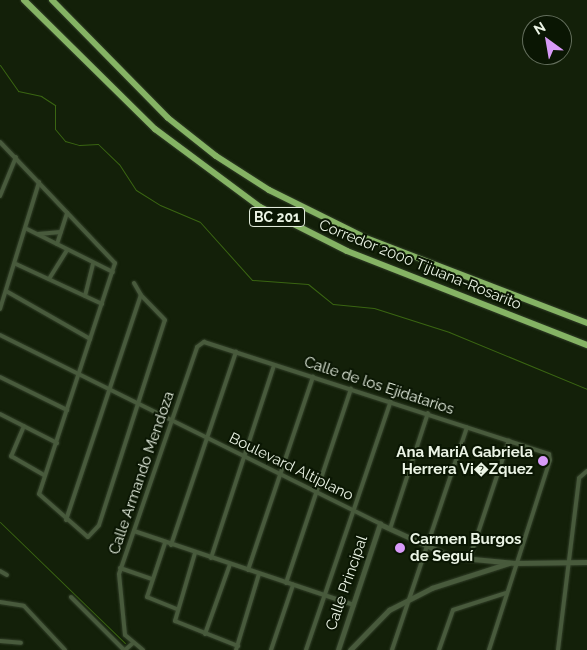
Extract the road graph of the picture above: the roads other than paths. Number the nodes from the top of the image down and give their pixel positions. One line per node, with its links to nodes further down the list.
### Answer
1 (24, 0): 28 (highway, Corredor 2000 Tijuana-Rosarito / BC 201)
2 (52, 0): 24 (highway, Corredor 2000 Tijuana-Rosarito / BC 201)
3 (0, 142): 4 (street)
4 (16, 157): 5 (street); 6 (street)
5 (2, 182): 7 (street)
6 (39, 182): 8 (street); 9 (street)
7 (0, 196)
8 (67, 213): 10 (street); 16 (street)
9 (27, 229): 11 (street); 15 (street)
10 (60, 232): 11 (street); 12 (street)
11 (36, 234): 12 (street)
12 (57, 244): 13 (street)
13 (67, 250): 14 (street); 17 (street)
14 (93, 262): 16 (street); 21 (street)
15 (16, 264): 17 (street); 19 (street)
16 (113, 272): 22 (street)
17 (49, 279): 21 (street)
18 (134, 283): 20 (street)
19 (6, 291): 23 (street); 26 (street)
20 (141, 295): 35 (street); 37 (street)
21 (85, 296): 22 (street)
22 (102, 304): 26 (street)
23 (0, 309)
24 (587, 323)
25 (0, 335): 31 (street, Boulevard Altiplano)
26 (90, 339): 31 (street)
27 (200, 342): 29 (street, Calle de los Ejidatarios); 41 (street, Calle Armando Mendoza)
28 (587, 345)
29 (236, 352): 30 (street, Calle de los Ejidatarios); 44 (street)
30 (274, 365): 33 (street, Calle de los Ejidatarios); 47 (street)
31 (78, 375): 35 (street, Boulevard Altiplano); 38 (street)
32 (0, 376): 38 (street)
33 (313, 377): 34 (street, Calle de los Ejidatarios); 50 (street)
34 (351, 389): 36 (street, Calle de los Ejidatarios); 51 (street)
35 (110, 390): 37 (street, Boulevard Altiplano); 53 (street)
36 (390, 401): 39 (street, Calle de los Ejidatarios); 52 (street)
37 (138, 404): 41 (street, Boulevard Altiplano); 53 (street)
38 (67, 410): 46 (street)
39 (428, 413): 43 (street, Calle de los Ejidatarios); 55 (street)
40 (0, 414): 42 (street)
41 (173, 422): 44 (street, Boulevard Altiplano); 56 (street, Calle Armando Mendoza)
42 (24, 426): 46 (street); 49 (street)
43 (467, 427): 45 (street, Calle de los Ejidatarios); 59 (street)
44 (209, 440): 47 (street, Boulevard Altiplano); 58 (street)
45 (509, 440): 62 (street); 65 (street, Calle de los Ejidatarios)
46 (57, 443): 49 (street)
47 (244, 458): 50 (street, Boulevard Altiplano); 61 (street)
48 (587, 472): 63 (street)
49 (45, 476): 53 (street)
50 (280, 477): 51 (street, Boulevard Altiplano); 68 (street)
51 (317, 495): 52 (street, Boulevard Altiplano); 73 (street)
52 (352, 512): 54 (street, Boulevard Altiplano); 76 (street)
53 (66, 520)
54 (380, 524): 55 (street, Boulevard Altiplano); 80 (street, Calle Principal)
55 (390, 529): 59 (street, Boulevard Altiplano)
56 (134, 531): 57 (street); 67 (street, Calle Armando Mendoza)
57 (165, 543): 58 (street); 72 (street)
58 (171, 545): 60 (street)
59 (426, 548): 62 (street, Boulevard Altiplano); 78 (street)
60 (195, 553): 61 (street); 81 (street)
61 (211, 558): 66 (street)
62 (469, 560): 65 (street, Boulevard Altiplano)
63 (569, 560): 64 (street, Boulevard Altiplano); 65 (street, Boulevard Altiplano); 97 (street)
64 (587, 562)
65 (512, 563): 75 (street); 78 (street)
66 (230, 564): 68 (street); 82 (street)
67 (120, 568): 72 (street); 85 (street, Calle Armando Mendoza)
68 (248, 570): 70 (street)
69 (0, 571): 71 (street)
70 (259, 574): 73 (street); 86 (street)
71 (7, 575)
72 (152, 580): 81 (street)
73 (286, 583): 74 (street)
74 (293, 586): 76 (street); 90 (street)
75 (506, 593): 95 (street); 96 (street)
76 (324, 595): 80 (street); 91 (street)
77 (71, 596): 88 (street)
78 (410, 598): 93 (street); 94 (street)
79 (0, 602): 87 (street)
80 (354, 604): 92 (street, Calle Principal)
81 (177, 609): 82 (street)
82 (205, 634): 86 (street)
83 (0, 641): 84 (street)
84 (22, 643)
85 (133, 643): 88 (street); 89 (street)
86 (237, 648)
87 (65, 650)
88 (125, 650)
89 (143, 650)
90 (271, 650)
91 (306, 650)
92 (338, 650)
93 (350, 650)
94 (392, 650)
95 (439, 650)
96 (489, 650)
97 (558, 650)

